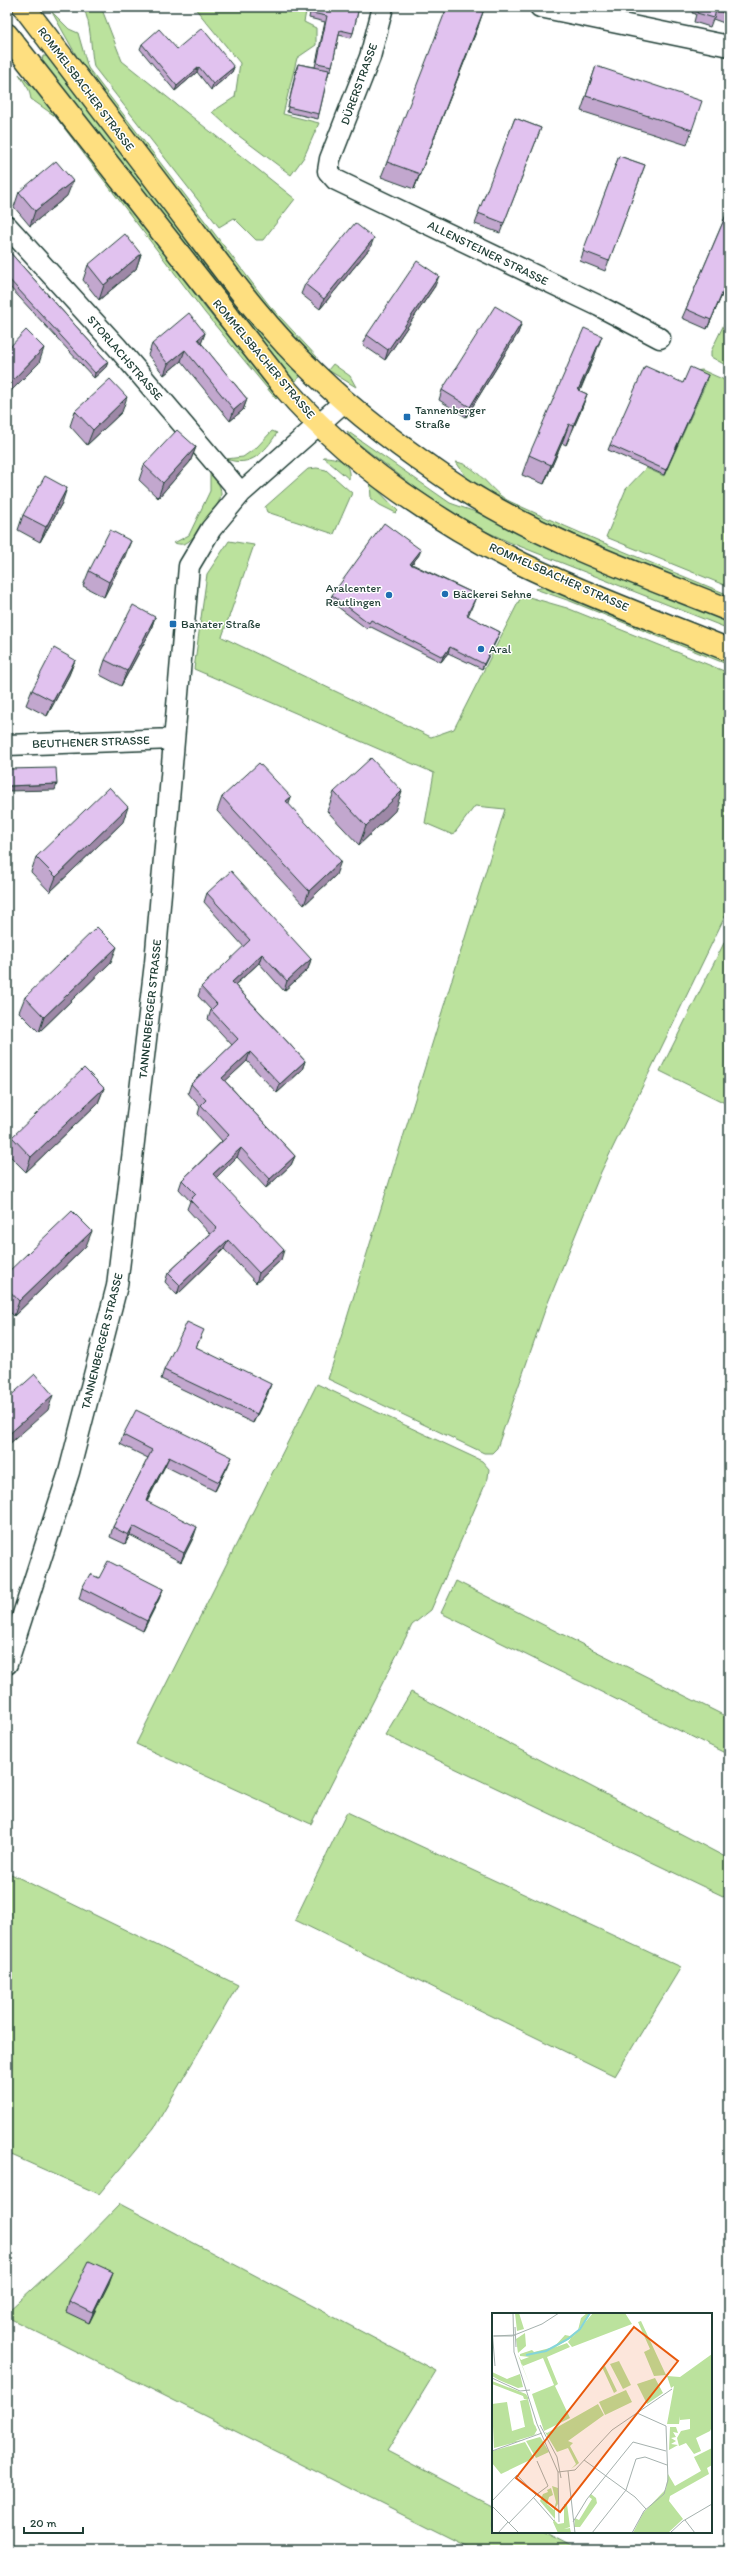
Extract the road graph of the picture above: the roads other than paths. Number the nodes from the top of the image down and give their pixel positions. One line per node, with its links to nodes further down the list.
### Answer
1 (24, 7): 9 (main road, ROMMELSBACHER STRASSE)
2 (384, 7): 6 (street, DÜRERSTRASSE)
3 (540, 7): 5 (street)
4 (7, 35): 10 (main road, ROMMELSBACHER STRASSE)
5 (729, 46)
6 (330, 159): 8 (street, ALLENSTEINER STRASSE)
7 (7, 226): 11 (street, STORLACHSTRASSE)
8 (660, 338)
9 (345, 401): 10 (street, TANNENBERGER STRASSE); 12 (main road, ROMMELSBACHER STRASSE)
10 (318, 424): 11 (street, TANNENBERGER STRASSE); 13 (main road, ROMMELSBACHER STRASSE)
11 (241, 493): 14 (street, TANNENBERGER STRASSE)
12 (729, 610)
13 (729, 650)
14 (174, 739): 15 (street, BEUTHENER STRASSE); 16 (street, TANNENBERGER STRASSE)
15 (7, 745)
16 (7, 1664)

